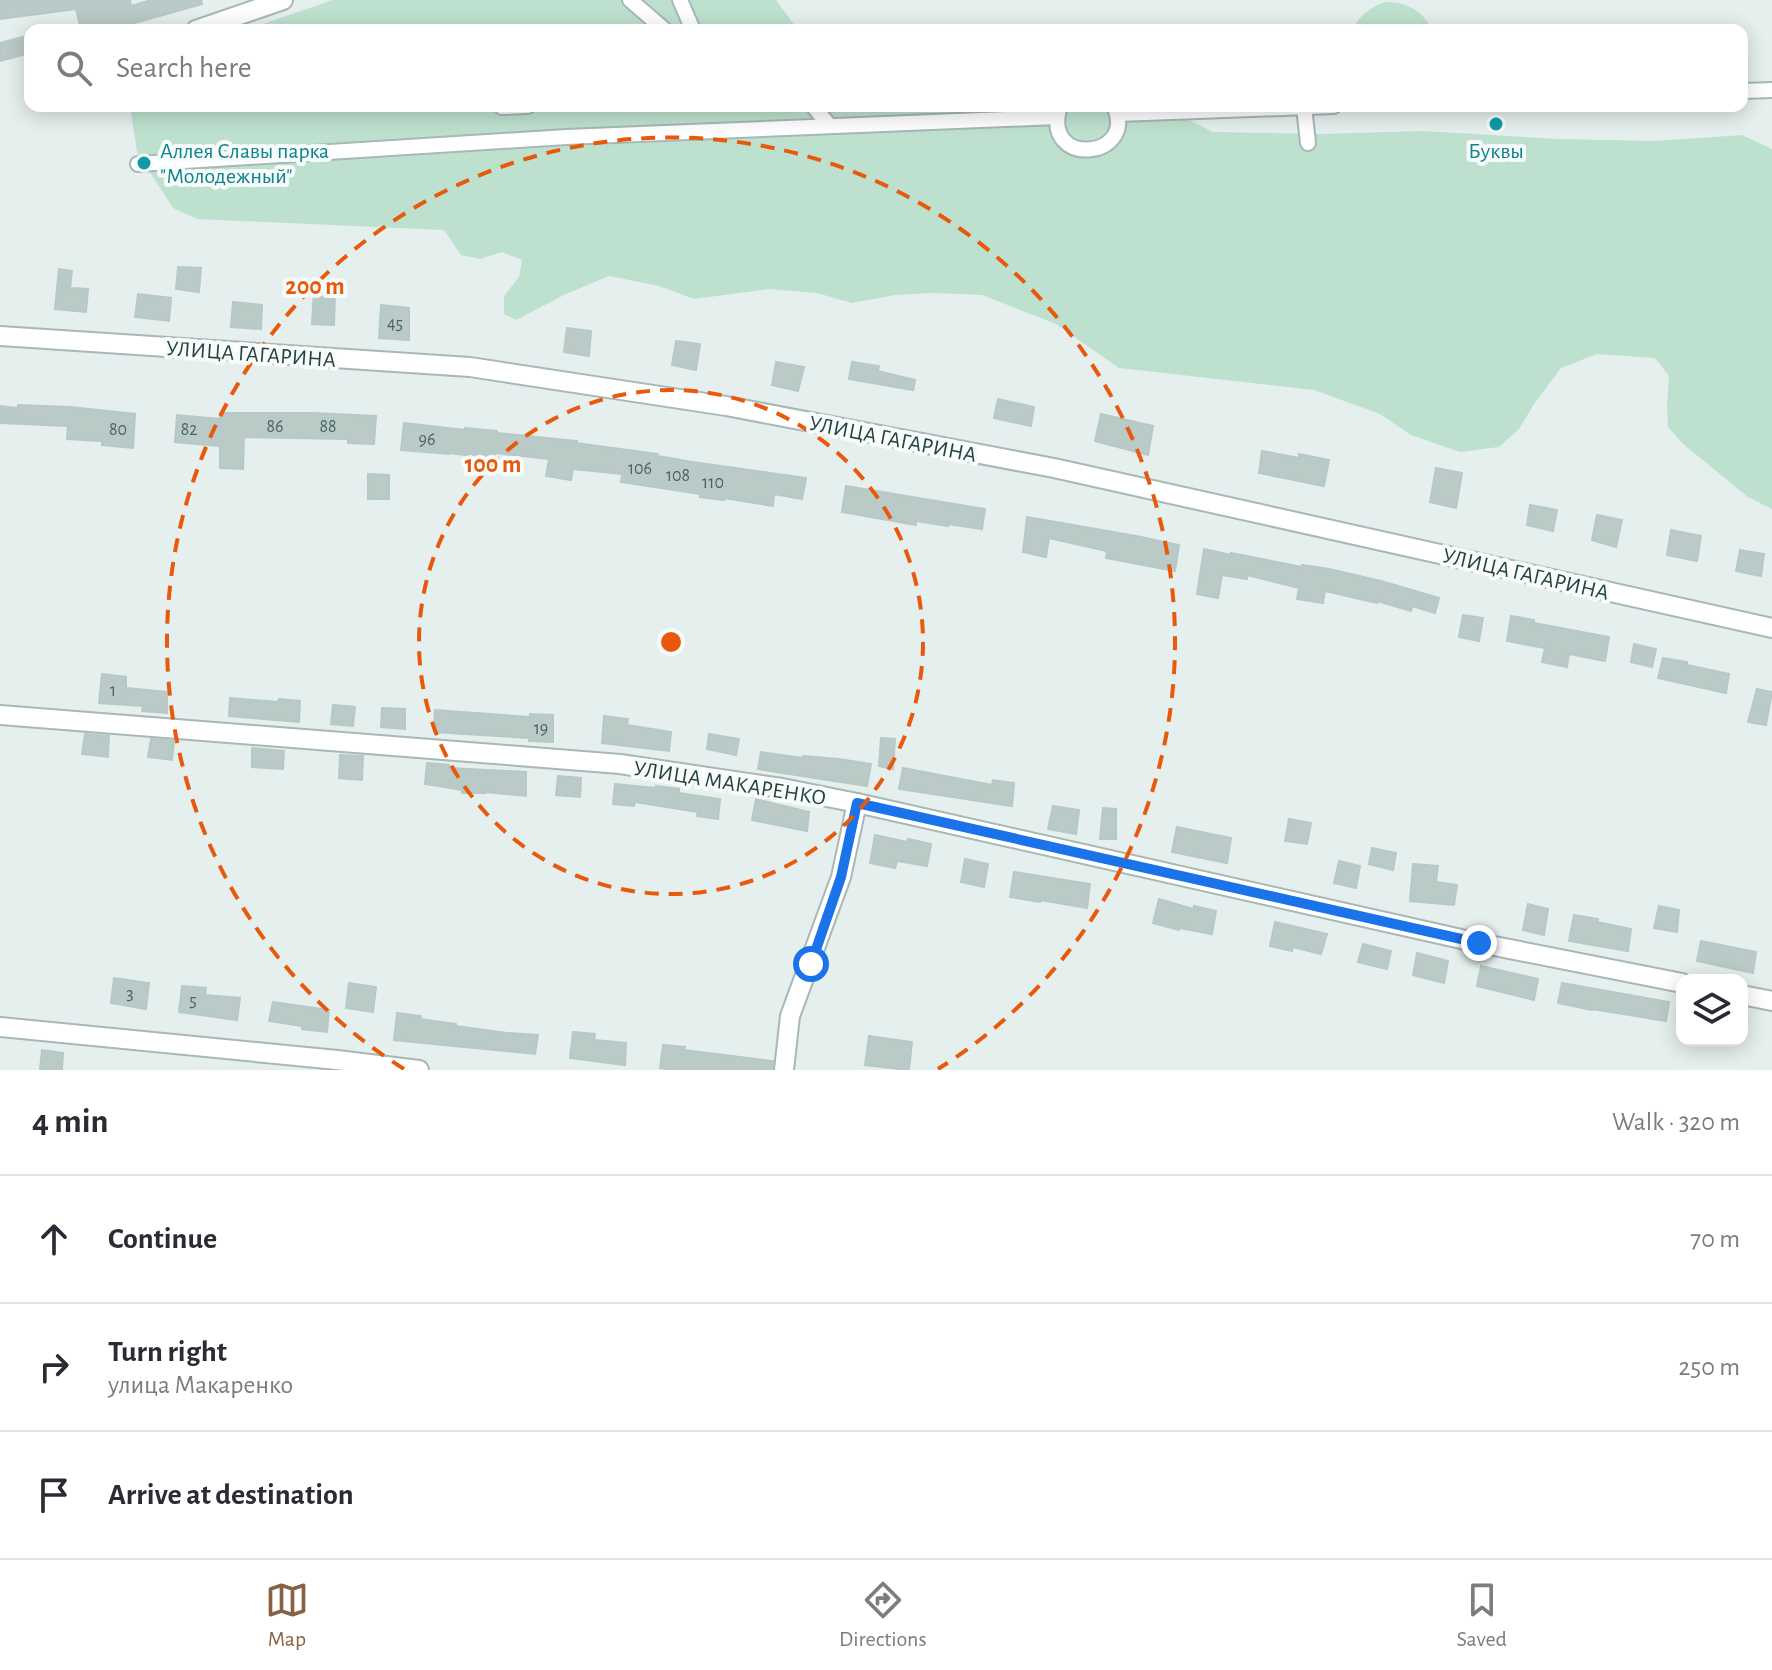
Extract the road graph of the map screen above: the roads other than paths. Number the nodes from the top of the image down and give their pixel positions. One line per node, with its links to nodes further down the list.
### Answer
1 (283, 0): 4 (street)
2 (630, 0): 5 (street)
3 (680, 0): 6 (street)
4 (213, 24)
5 (658, 24)
6 (690, 24)
7 (1772, 90): 8 (street)
8 (1748, 91)
9 (818, 112): 14 (street)
10 (1042, 112): 14 (street)
11 (1058, 112): 12 (street)
12 (1116, 112)
13 (1305, 112): 15 (street)
14 (829, 125): 16 (street)
15 (1308, 143)
16 (138, 164)
17 (0, 336): 18 (street, УЛИЦА ГАГАРИНА)
18 (1772, 628)
19 (0, 715): 20 (street, УЛИЦА МАКАРЕНКО)
20 (857, 803): 21 (street, УЛИЦА МАКАРЕНКО); 26 (street)
21 (1676, 982)
22 (1748, 996): 23 (street)
23 (1772, 1001)
24 (0, 1027): 25 (street)
25 (419, 1070)
26 (784, 1070)

